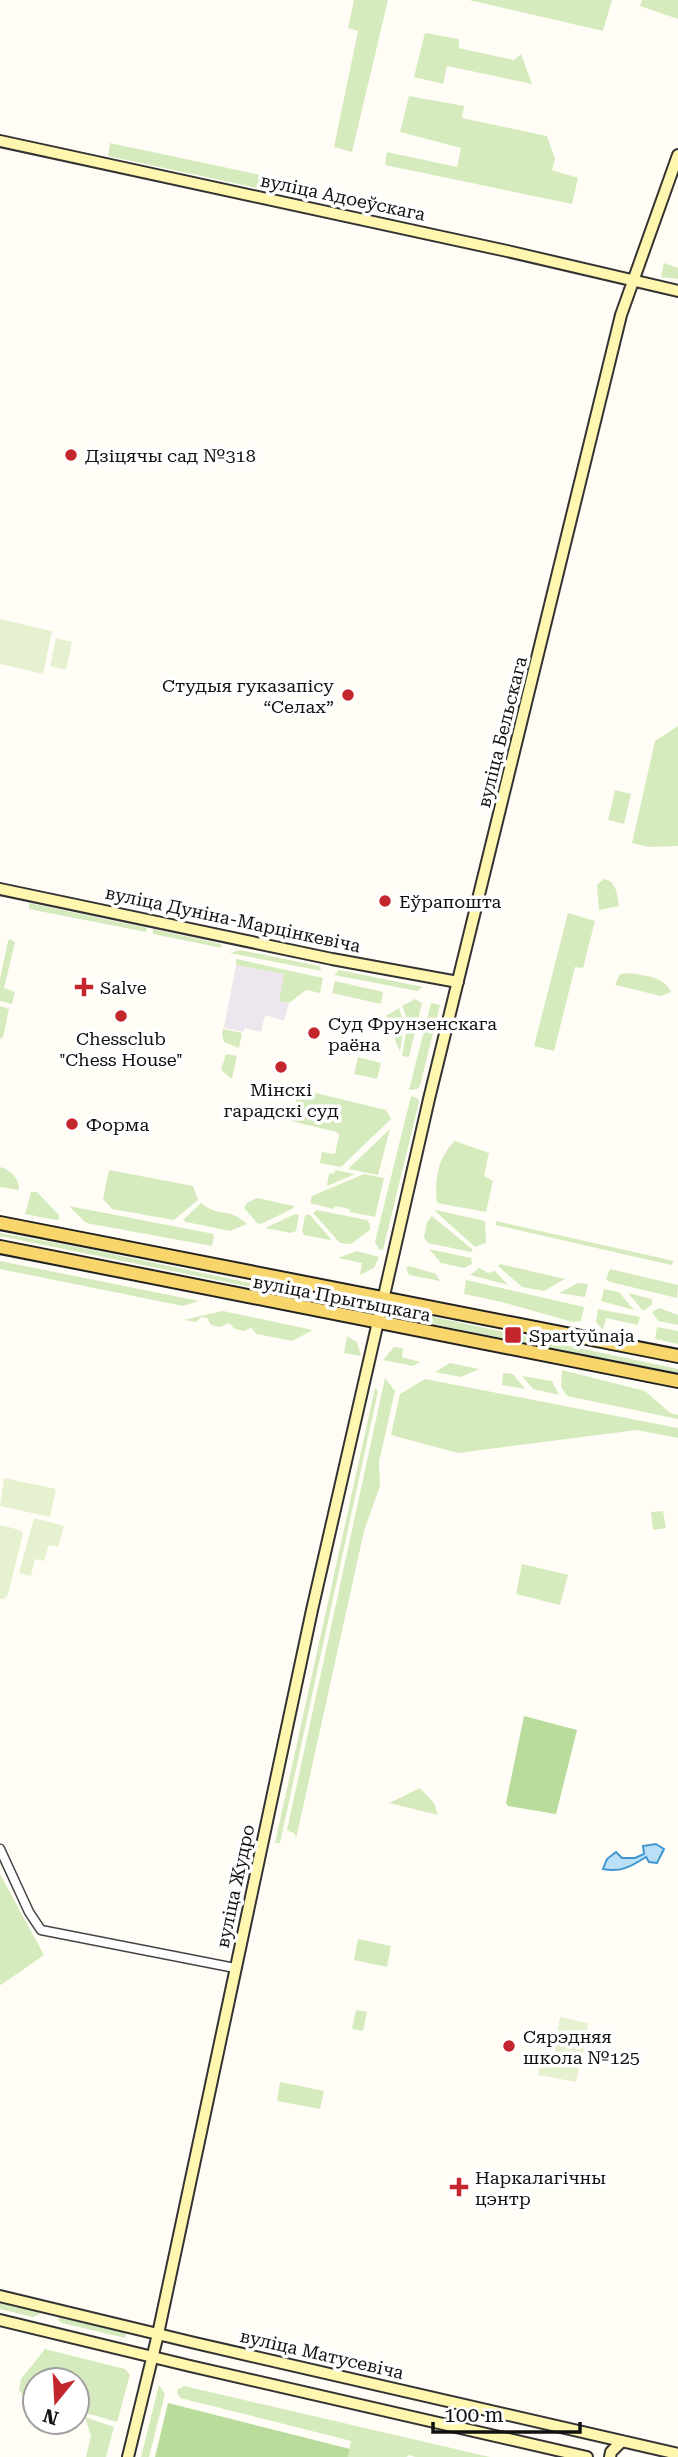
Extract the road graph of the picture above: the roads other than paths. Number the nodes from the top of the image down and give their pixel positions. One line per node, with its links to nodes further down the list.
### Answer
1 (0, 141): 3 (main road, вуліца Адоеўскага)
2 (678, 155): 3 (main road, вуліца Бельскага)
3 (633, 280): 4 (main road, вуліца Адоеўскага); 6 (main road, вуліца Бельскага)
4 (678, 291)
5 (0, 889): 6 (main road, вуліца Дуніна-Марцінкевіча)
6 (458, 982): 9 (main road, вуліца Бельскага)
7 (0, 1223): 9 (main road, вуліца Прытыцкага)
8 (0, 1247): 10 (main road, вуліца Прытыцкага)
9 (383, 1297): 10 (main road, вуліца Бельскага); 11 (main road, вуліца Прытыцкага)
10 (377, 1322): 12 (main road, вуліца Прытыцкага); 14 (main road, вуліца Жудро)
11 (678, 1356)
12 (678, 1381)
13 (0, 1849): 14 (street)
14 (236, 1968): 17 (main road, вуліца Жудро)
15 (0, 2296): 17 (main road, вуліца Матусевіча)
16 (0, 2320): 18 (main road)
17 (158, 2334): 18 (main road, вуліца Жудро); 19 (main road, вуліца Матусевіча)
18 (152, 2357): 21 (main road, вуліца Жудро); 22 (main road)
19 (622, 2441): 20 (main road, вуліца Матусевіча); 23 (main road)
20 (678, 2454)
21 (128, 2457)
22 (587, 2457)
23 (610, 2457)

